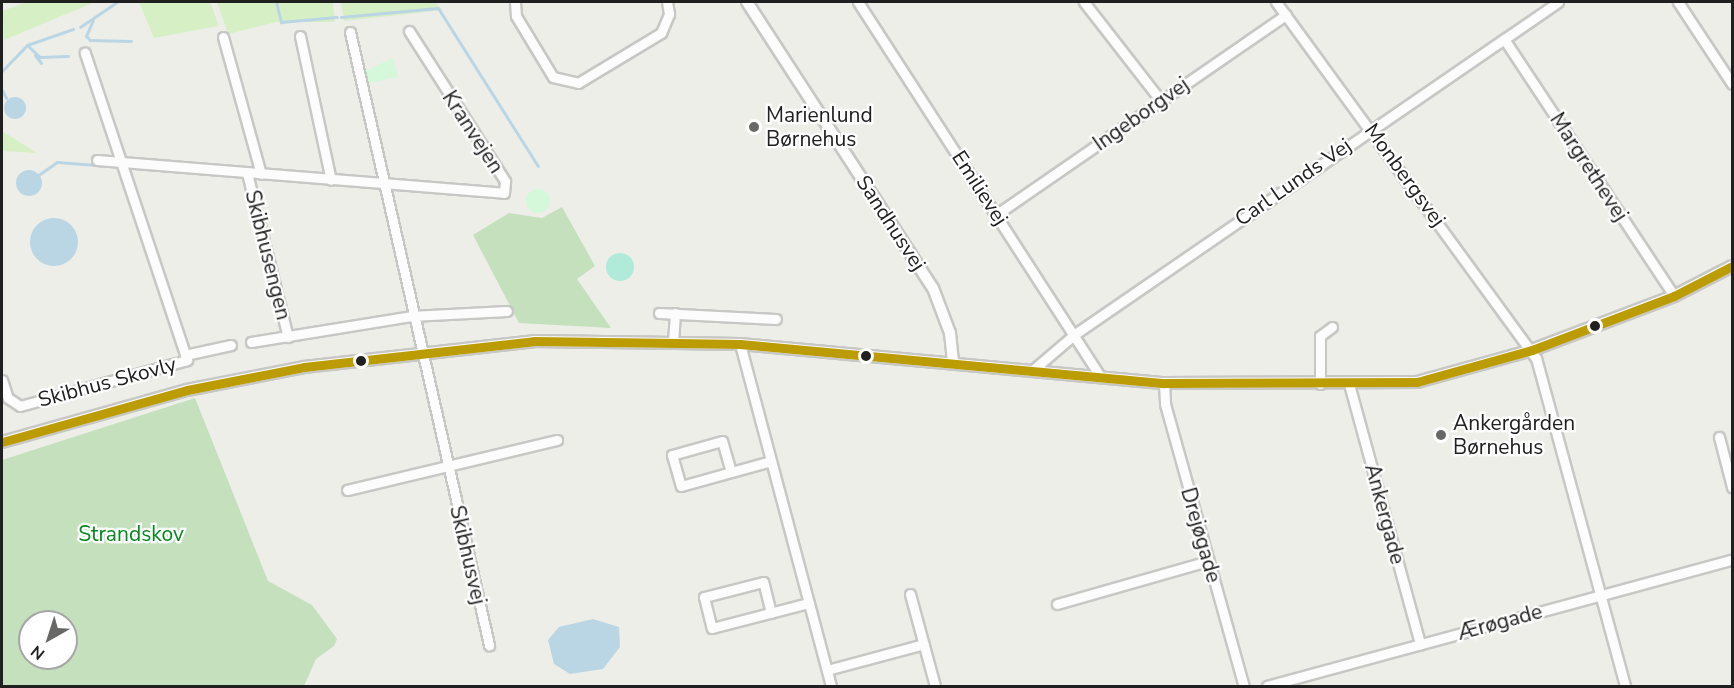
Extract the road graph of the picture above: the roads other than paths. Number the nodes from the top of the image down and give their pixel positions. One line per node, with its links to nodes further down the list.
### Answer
1 (515, 2): 2 (street)
2 (667, 2)
3 (749, 2): 43 (street, Sandhusvej)
4 (858, 2): 25 (street, Emilievej)
5 (1083, 2): 17 (street)
6 (1276, 2): 9 (street, Monbergsvej)
7 (1558, 2): 14 (street, Carl Lunds Vej)
8 (1678, 2): 16 (street)
9 (1286, 15): 17 (street, Ingeborgvej); 18 (street, Monbergsvej)
10 (409, 31): 24 (street, Kranvejen)
11 (350, 32): 24 (street)
12 (300, 36): 23 (street)
13 (223, 37): 22 (street)
14 (1504, 39): 18 (street, Carl Lunds Vej); 27 (street, Margrethevej)
15 (86, 53): 20 (street, Skibhus Skovly)
16 (1732, 84)
17 (1161, 101): 25 (street, Ingeborgvej)
18 (1371, 129): 34 (street, Carl Lunds Vej); 41 (street, Monbergsvej)
19 (97, 160): 20 (street, Kranvejen)
20 (123, 163): 21 (street, Kranvejen); 42 (street, Skibhus Skovly)
21 (247, 173): 22 (street, Kranvejen); 35 (street, Skibhusengen)
22 (261, 174): 23 (street, Kranvejen)
23 (331, 180): 24 (street, Kranvejen)
24 (383, 185): 31 (street)
25 (997, 214): 34 (street, Emilievej)
26 (1732, 266): 27 (street)
27 (1674, 296): 41 (street)
28 (507, 310): 31 (street, Skibhusengen)
29 (659, 313): 30 (street)
30 (675, 313): 32 (street); 37 (street)
31 (411, 316): 35 (street, Skibhusengen); 40 (street)
32 (776, 319)
33 (1332, 327): 48 (street)
34 (1075, 334): 44 (street, Carl Lunds Vej); 45 (street, Emilievej)
35 (288, 337): 36 (street, Skibhusengen)
36 (251, 342)
37 (673, 342): 38 (street); 40 (street)
38 (740, 344): 43 (street); 53 (street)
39 (231, 345): 42 (street, Skibhus Skovly)
40 (419, 350): 52 (street); 54 (street, Skibhusvej)
41 (1532, 350): 49 (street); 61 (street)
42 (185, 355): 46 (street, Skibhus Skovly)
43 (953, 363): 44 (street)
44 (1034, 369): 45 (street)
45 (1100, 376): 47 (street)
46 (2, 380)
47 (1164, 383): 48 (street); 59 (street, Drejøgade)
48 (1320, 384): 49 (street)
49 (1349, 384): 66 (street, Ankergade)
50 (1719, 437): 56 (street)
51 (557, 440): 54 (street)
52 (2, 442)
53 (771, 461): 55 (street); 62 (street)
54 (447, 466): 57 (street); 67 (street, Skibhusvej)
55 (731, 472): 55 (street)
56 (1732, 487)
57 (347, 490)
58 (1732, 560): 61 (street, Ærøgade)
59 (1208, 561): 63 (street); 71 (street, Drejøgade)
60 (910, 594): 65 (street)
61 (1600, 596): 66 (street, Ærøgade); 73 (street)
62 (809, 603): 64 (street); 68 (street)
63 (1057, 604)
64 (771, 613): 64 (street)
65 (924, 644): 68 (street); 70 (street)
66 (1420, 644): 72 (street, Ærøgade)
67 (489, 645)
68 (826, 670): 69 (street)
69 (831, 687)
70 (935, 687)
71 (1244, 687)
72 (1268, 687)
73 (1625, 687)

